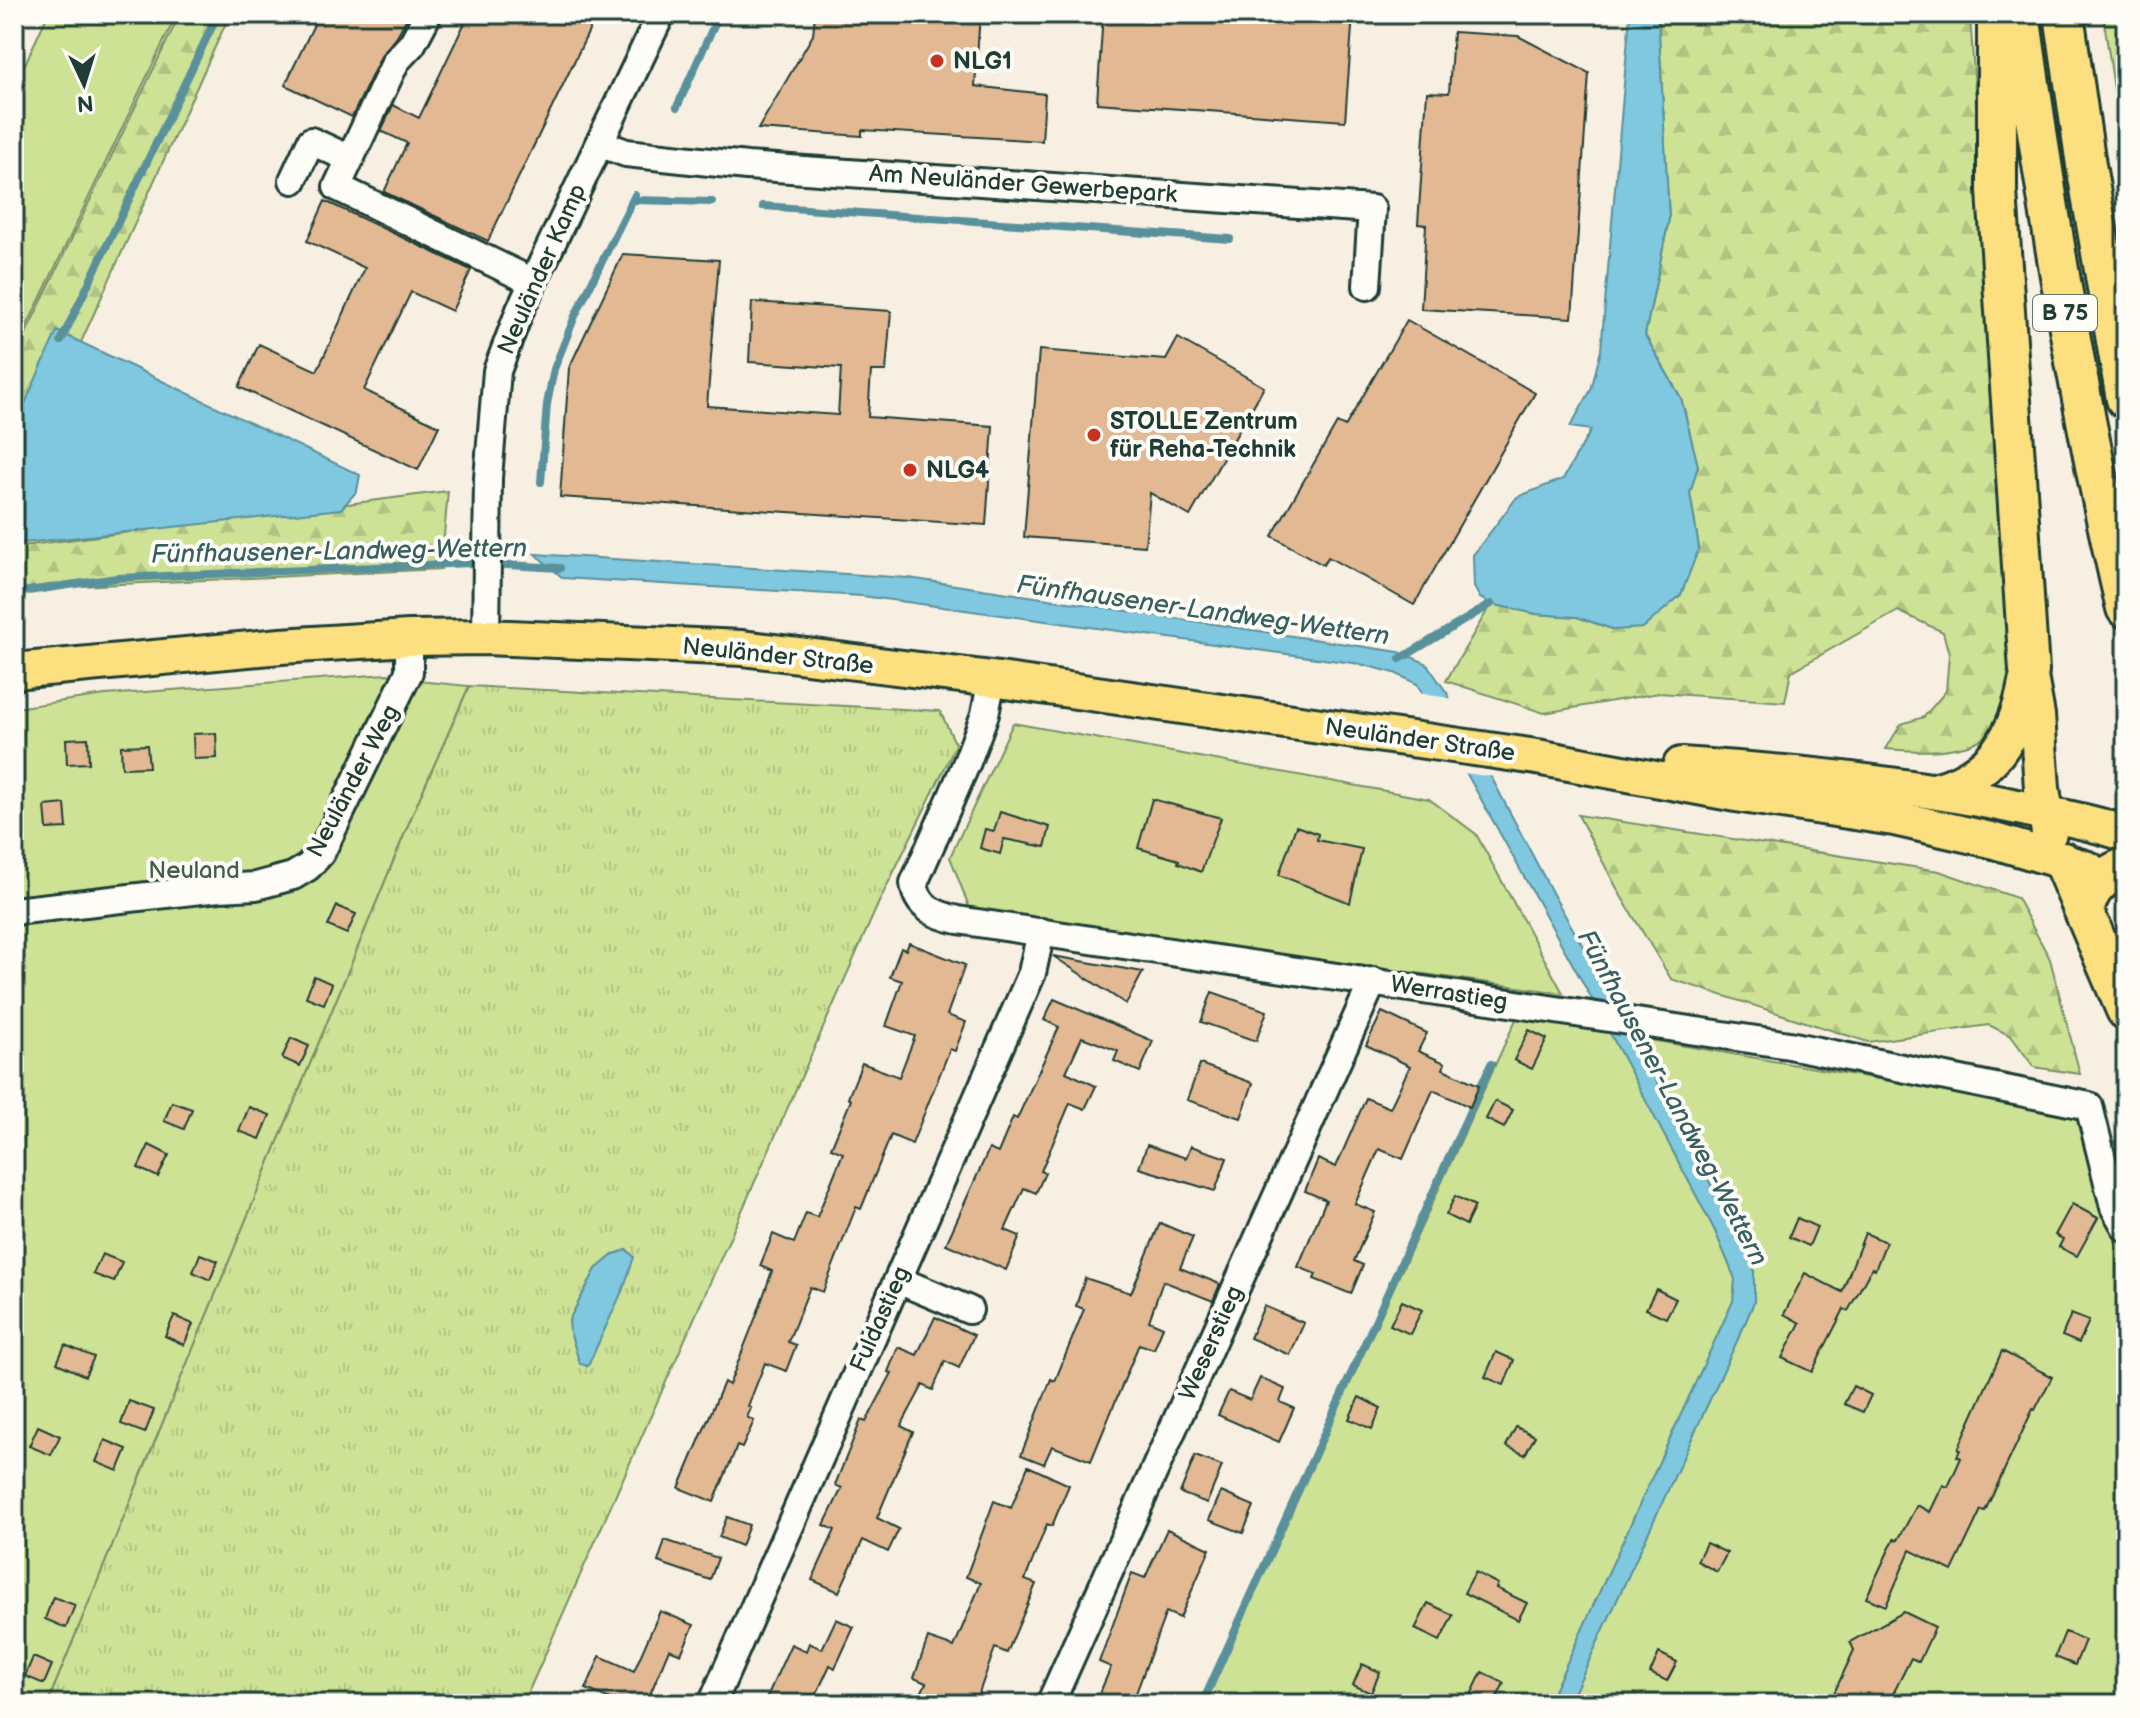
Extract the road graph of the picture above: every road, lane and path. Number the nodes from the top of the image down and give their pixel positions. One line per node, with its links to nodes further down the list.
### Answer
1 (428, 14): 7 (street)
2 (661, 14): 6 (street, Neuländer Kamp)
3 (1997, 14): 16 (highway, B 75)
4 (2020, 14): 12 (highway, B 75)
5 (2064, 14): 11 (highway, B 75)
6 (599, 143): 9 (street, Neuländer Kamp); 10 (street, Am Neuländer Gewerbepark)
7 (350, 159): 8 (street); 9 (street)
8 (293, 180)
9 (533, 282): 13 (street, Neuländer Kamp)
10 (1367, 286)
11 (2126, 399)
12 (2126, 608)
13 (486, 637): 14 (main road, Neuländer Straße); 17 (main road, Neuländer Straße)
14 (409, 638): 15 (main road, Neuländer Straße); 24 (street, Neuländer Weg)
15 (14, 671)
16 (2029, 671): 19 (main road, B 75); 20 (main road, B 75)
17 (992, 679): 18 (main road, Neuländer Straße); 26 (street, Werrastieg)
18 (1537, 757): 19 (main road, Neuländer Straße); 22 (main road, Neuländer Straße)
19 (1934, 791): 20 (main road, Neuländer Straße)
20 (2045, 813): 21 (main road, Neuländer Straße); 22 (main road)
21 (2121, 832)
22 (2063, 862): 23 (main road, Neuländer Straße); 25 (highway)
23 (2120, 875): 25 (highway)
24 (14, 911)
25 (2085, 912): 28 (highway)
26 (1041, 932): 27 (street, Werrastieg); 30 (street, Fuldastieg)
27 (1373, 981): 29 (street, Werrastieg); 33 (street, Weserstieg)
28 (2126, 1010)
29 (2126, 1228)
30 (898, 1280): 31 (street); 32 (street, Fuldastieg)
31 (969, 1310)
32 (712, 1704)
33 (1050, 1704)

